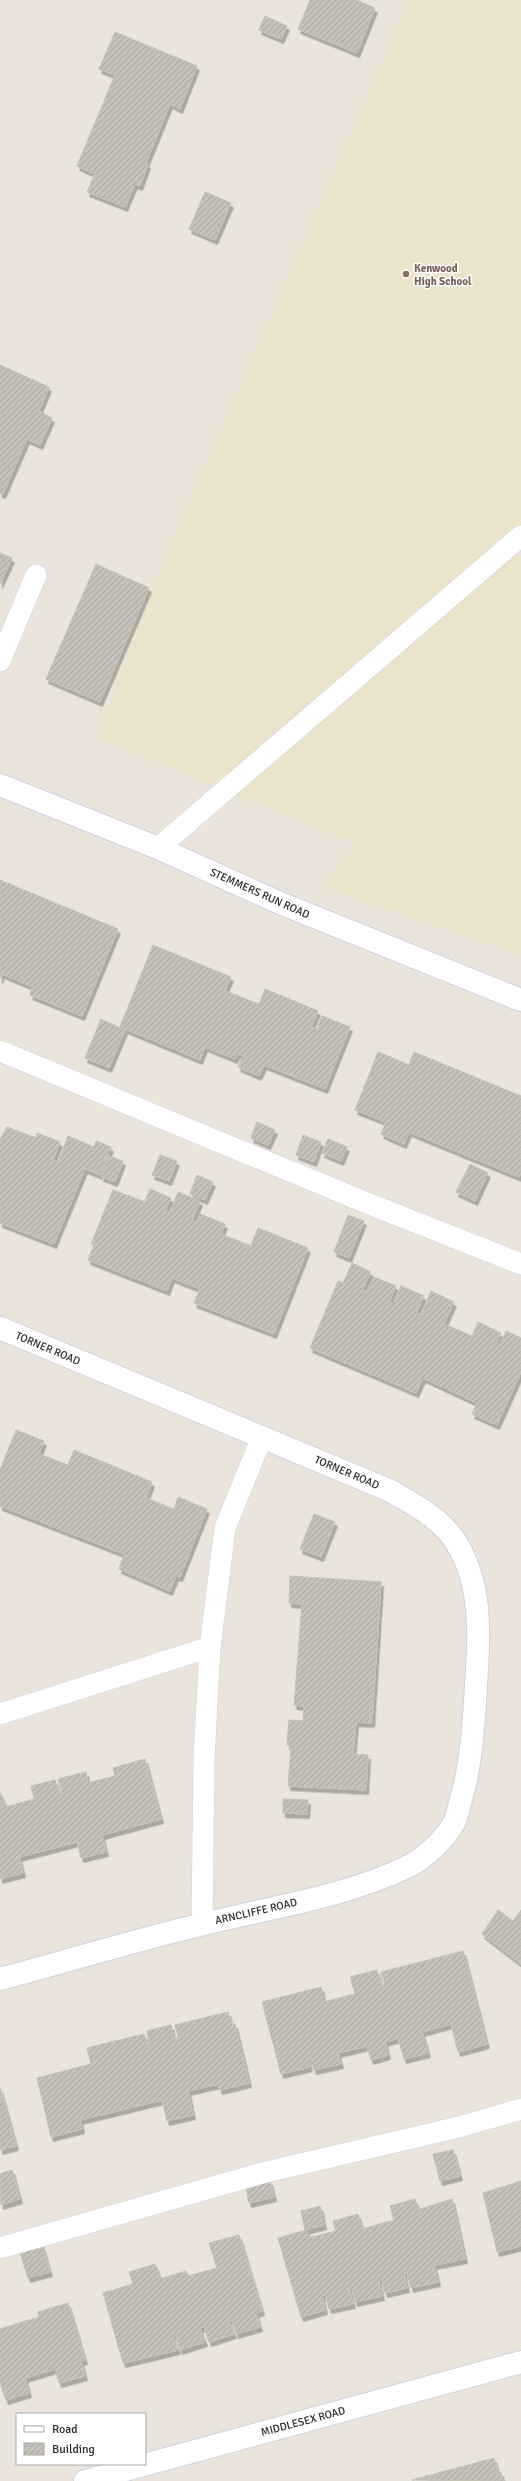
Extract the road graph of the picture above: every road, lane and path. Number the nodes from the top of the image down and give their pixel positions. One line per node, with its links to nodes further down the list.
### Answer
1 (521, 536): 5 (lane)
2 (36, 575): 3 (lane)
3 (2, 649)
4 (0, 785): 5 (street, STEMMERS RUN ROAD)
5 (158, 848): 6 (street, STEMMERS RUN ROAD)
6 (521, 1000)
7 (0, 1051): 8 (lane)
8 (521, 1264)
9 (0, 1328): 10 (street, TORNER ROAD)
10 (262, 1437): 11 (lane); 13 (street, TORNER ROAD)
11 (210, 1647): 12 (lane); 14 (lane)
12 (4, 1710)
13 (466, 1783): 14 (street, ARNCLIFFE ROAD)
14 (202, 1924): 15 (street, ARNCLIFFE ROAD)
15 (0, 1979)
16 (521, 2109): 17 (lane)
17 (0, 2248)
18 (521, 2362): 19 (street, MIDDLESEX ROAD)
19 (146, 2464)
20 (144, 2465): 21 (street, MIDDLESEX ROAD)
21 (85, 2481)

